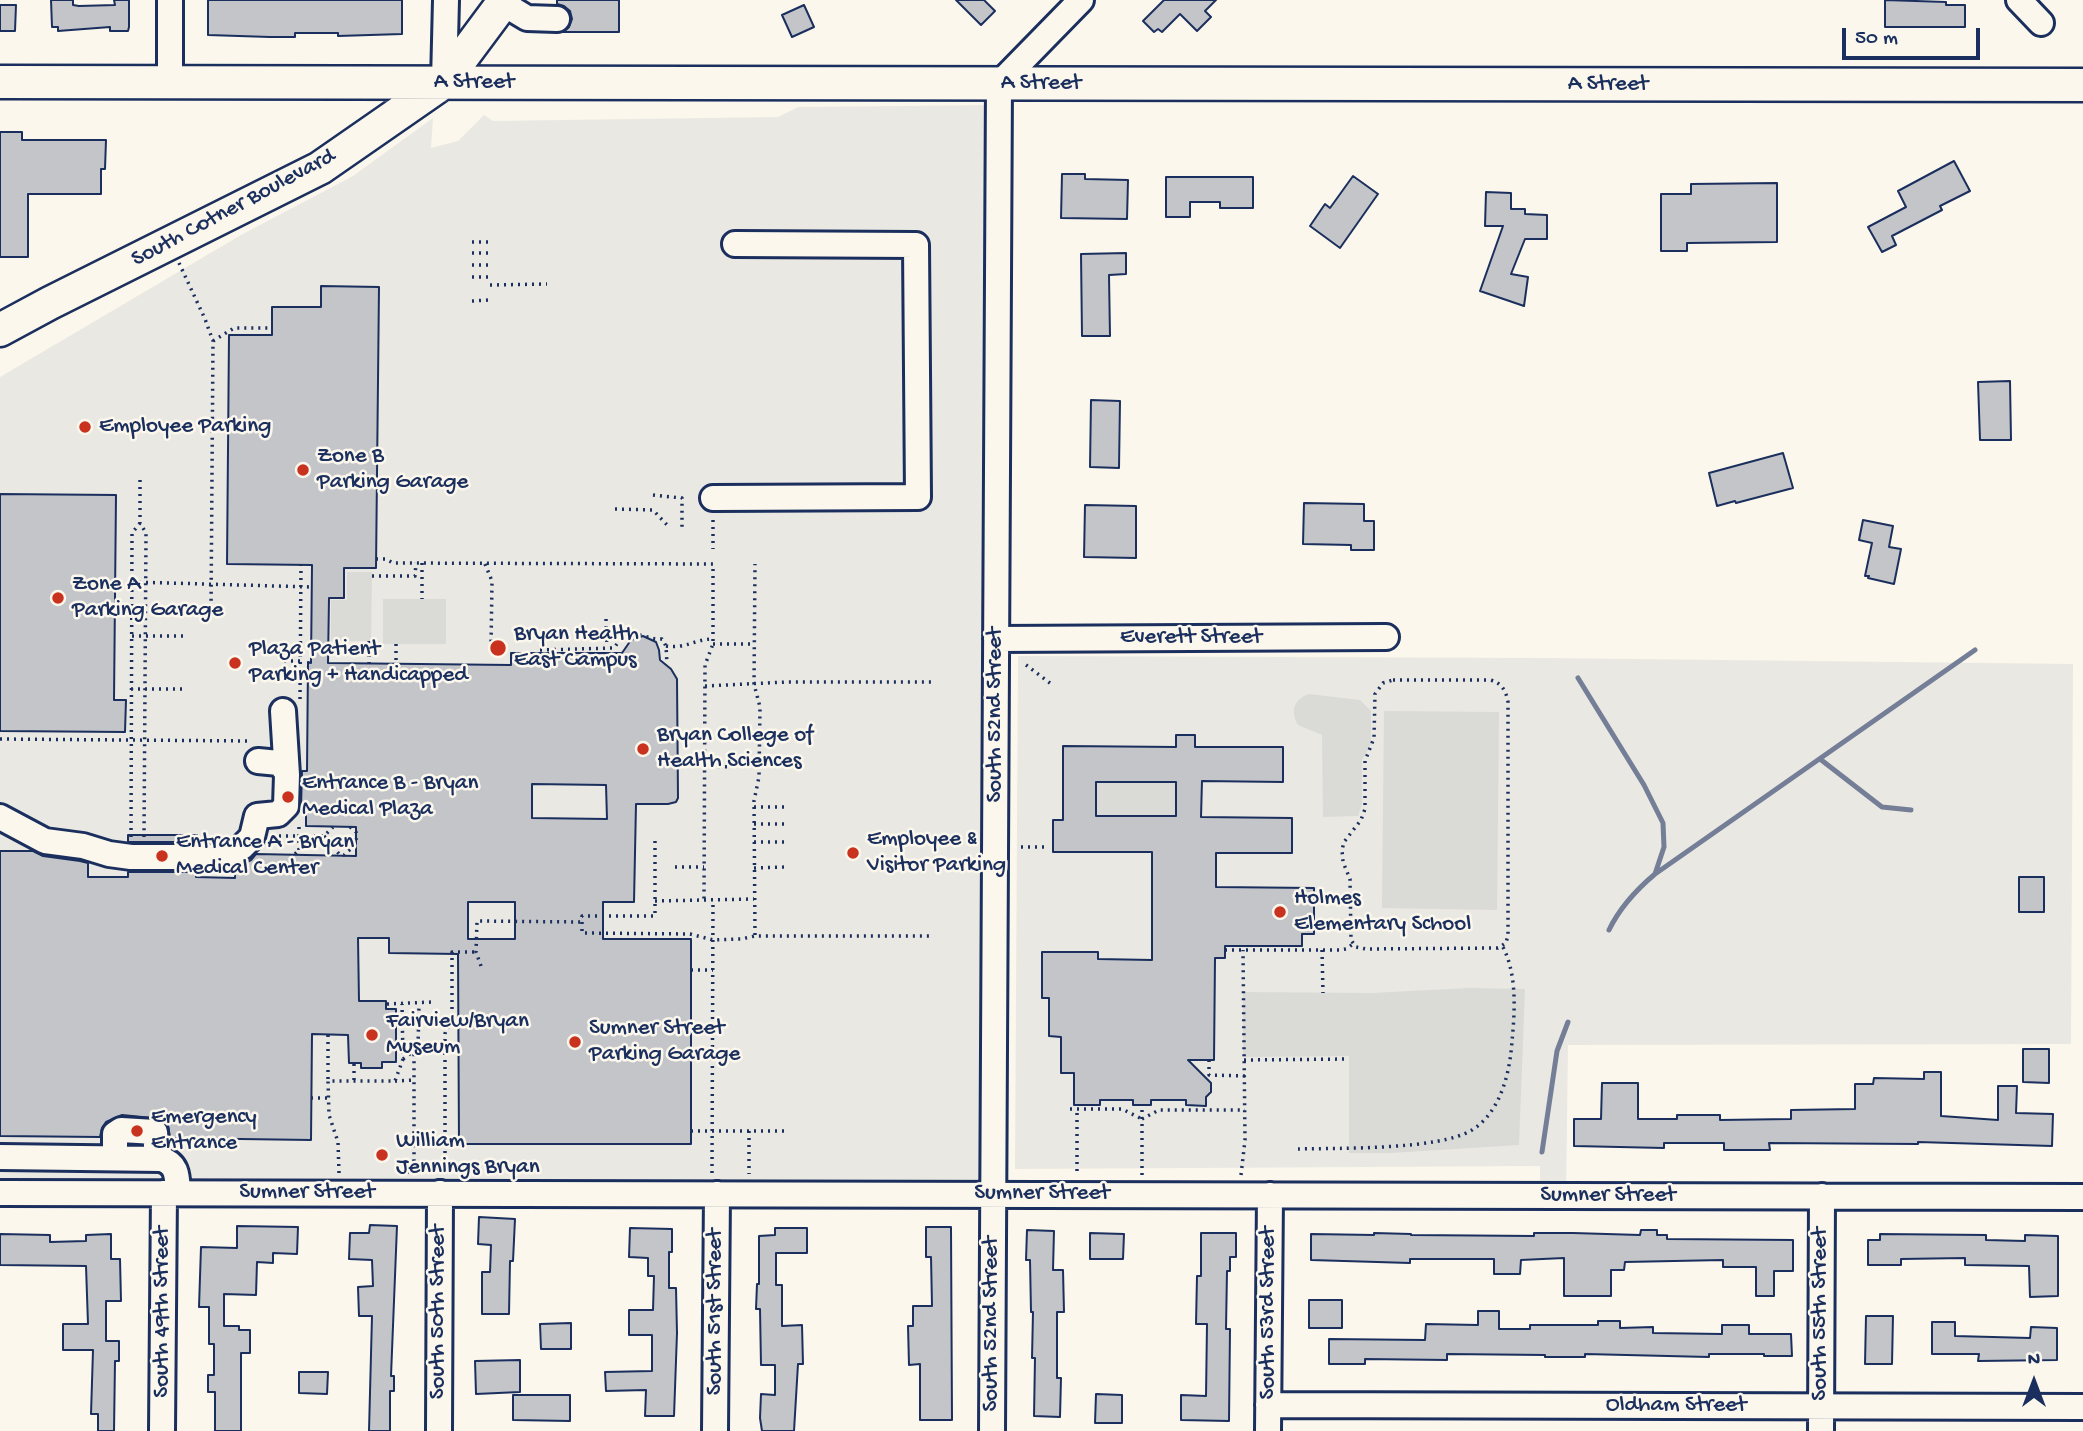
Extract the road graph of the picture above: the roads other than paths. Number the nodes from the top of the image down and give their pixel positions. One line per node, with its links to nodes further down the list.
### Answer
1 (170, 0): 9 (street)
2 (446, 0): 10 (street)
3 (1081, 0): 11 (street)
4 (2019, 0): 7 (street)
5 (504, 1): 6 (street); 10 (main road, South Cotner Boulevard)
6 (557, 19)
7 (2041, 23)
8 (0, 82): 9 (main road, A Street)
9 (170, 82): 10 (main road, A Street)
10 (444, 82): 11 (main road, A Street); 14 (main road, South Cotner Boulevard)
11 (999, 84): 12 (main road, A Street); 17 (street, South 52nd Street)
12 (2083, 85)
13 (735, 244): 15 (street)
14 (0, 330)
15 (713, 504)
16 (1386, 637): 17 (street, Everett Street)
17 (996, 639): 27 (street, South 52nd Street)
18 (284, 711): 20 (street)
19 (258, 761): 20 (street)
20 (286, 771): 21 (street)
21 (0, 817)
22 (0, 1157): 26 (street, South 49th Street)
23 (715, 1183): 24 (street, Sumner Street); 27 (street, Sumner Street); 36 (street, South 51st Street)
24 (446, 1184): 26 (street, Sumner Street); 35 (street, South 50th Street)
25 (0, 1193): 26 (street, Sumner Street)
26 (171, 1193): 34 (street, South 49th Street)
27 (993, 1194): 28 (street, Sumner Street); 37 (street, South 52nd Street)
28 (1270, 1195): 29 (street, Sumner Street); 31 (street, South 53rd Street)
29 (1822, 1196): 30 (street, Sumner Street); 32 (street, South 55th Street)
30 (2083, 1197)
31 (1268, 1405): 32 (street, Oldham Street); 38 (street, South 53rd Street)
32 (1821, 1406): 33 (street, Oldham Street); 39 (street, South 55th Street)
33 (2083, 1407)
34 (162, 1431)
35 (439, 1431)
36 (715, 1431)
37 (992, 1431)
38 (1268, 1431)
39 (1821, 1431)

